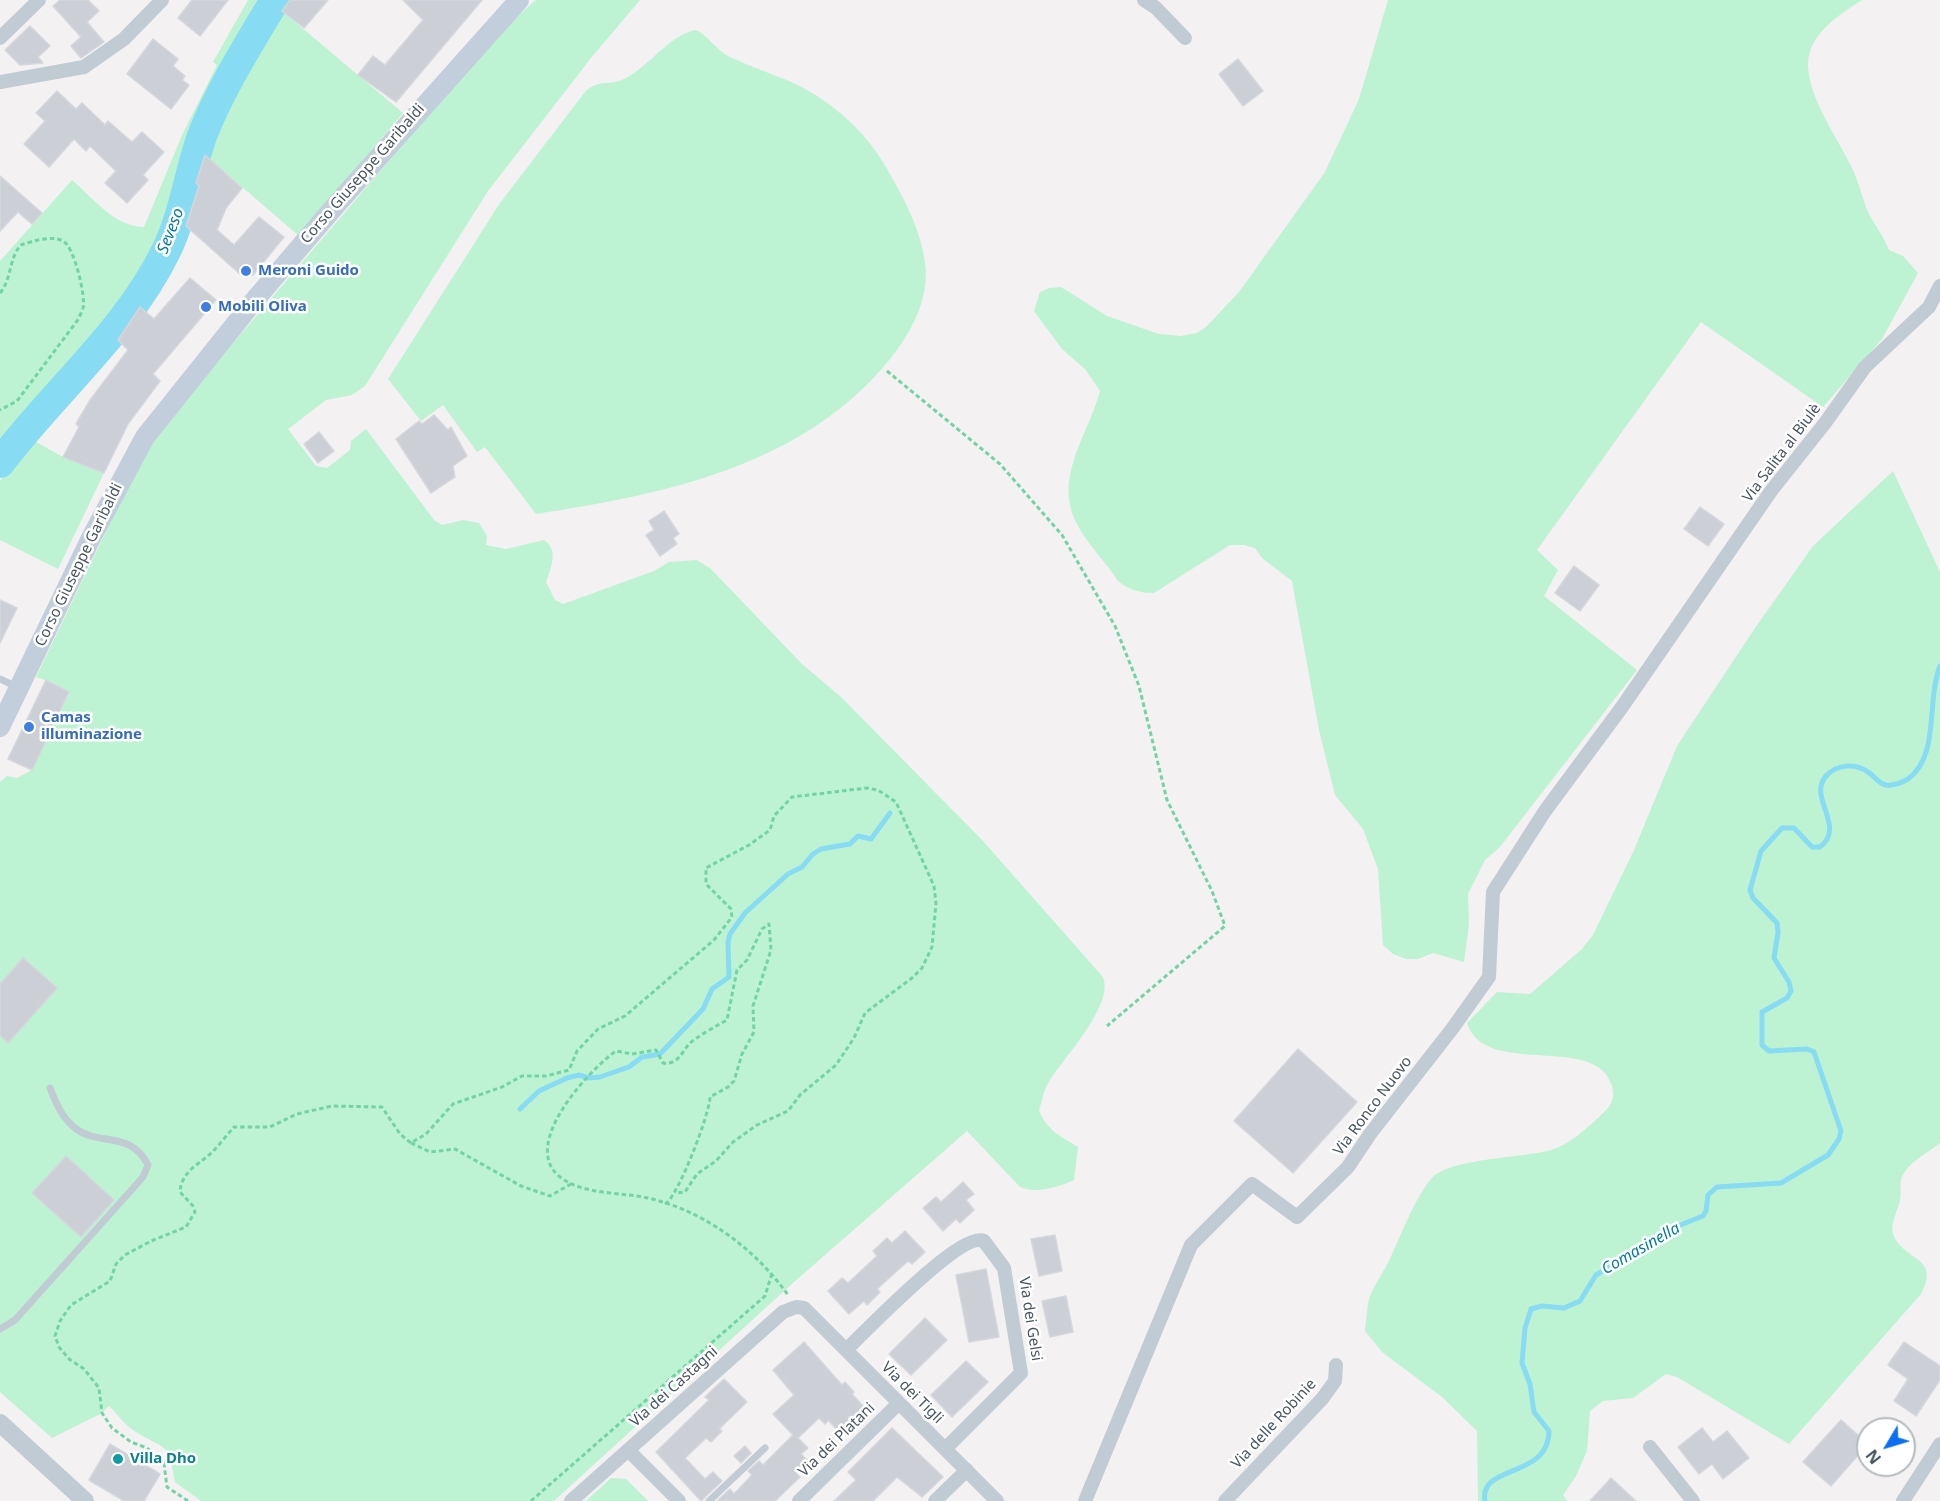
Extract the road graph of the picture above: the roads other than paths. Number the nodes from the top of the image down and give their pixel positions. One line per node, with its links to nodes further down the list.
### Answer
1 (39, 0): 5 (street)
2 (162, 0): 7 (street)
3 (519, 0): 11 (main road, Corso Giuseppe Garibaldi)
4 (1144, 0): 6 (street)
5 (0, 38)
6 (1185, 38)
7 (0, 82)
8 (1940, 286): 9 (street, Via Salita al Biulè)
9 (1661, 648): 33 (street, Via Ronco Nuovo)
10 (0, 679): 11 (lane)
11 (20, 688): 12 (main road, Corso Giuseppe Garibaldi)
12 (0, 727)
13 (50, 1088): 15 (lane)
14 (800, 1307): 16 (street, Via dei Tigli); 24 (street, Via dei Castagni)
15 (0, 1329)
16 (846, 1350): 18 (street, Via dei Tigli); 23 (street, Via dei Gelsi)
17 (1336, 1365): 34 (street, Via delle Robinie)
18 (899, 1403): 23 (street, Via dei Tigli); 30 (street, Via dei Platani)
19 (0, 1423): 26 (street)
20 (1940, 1444): 36 (street)
21 (1650, 1447): 35 (street)
22 (765, 1448): 29 (lane)
23 (945, 1449): 25 (street, Via dei Tigli)
24 (628, 1450): 27 (street, Via dei Castagni); 28 (street)
25 (967, 1470): 31 (street); 32 (street, Via dei Tigli)
26 (85, 1501)
27 (571, 1501)
28 (679, 1501)
29 (709, 1501)
30 (799, 1501)
31 (935, 1501)
32 (997, 1501)
33 (1085, 1501)
34 (1226, 1501)
35 (1693, 1501)
36 (1903, 1501)

